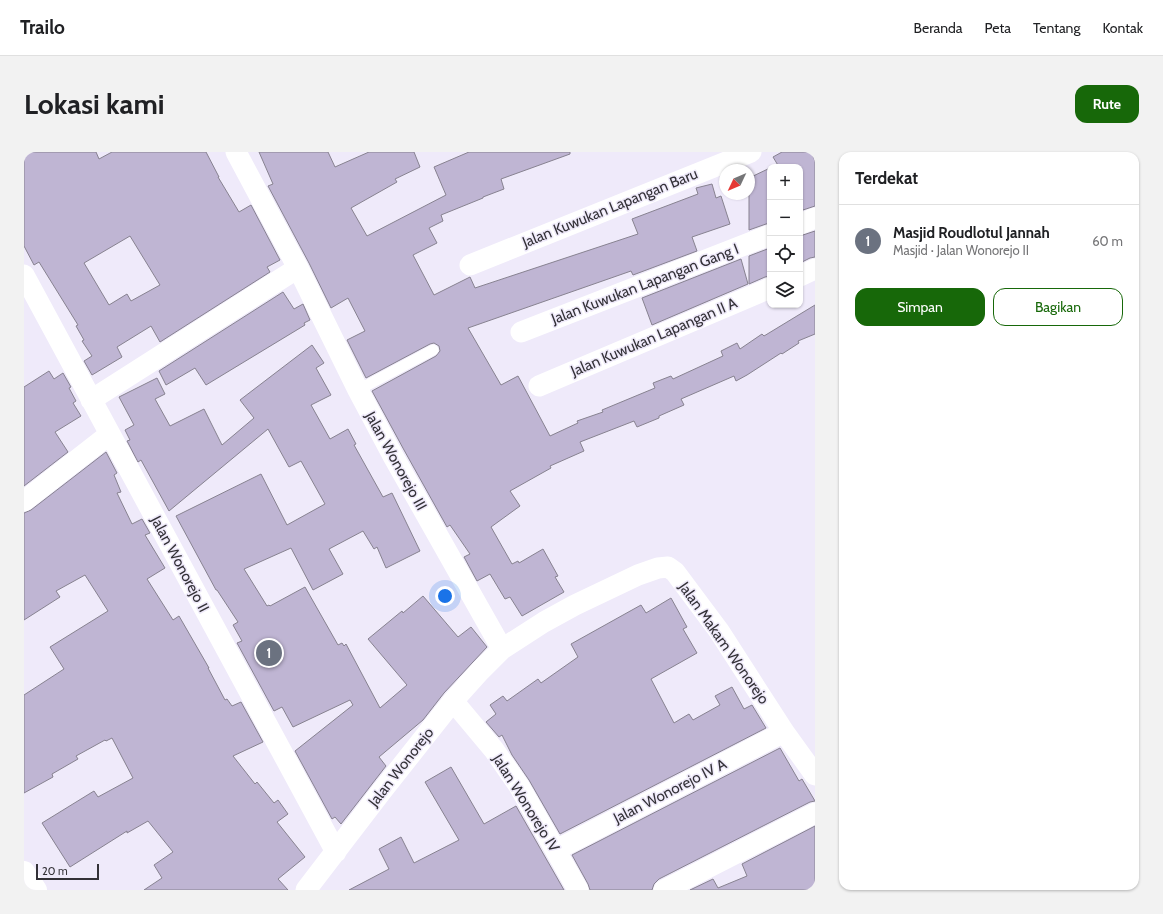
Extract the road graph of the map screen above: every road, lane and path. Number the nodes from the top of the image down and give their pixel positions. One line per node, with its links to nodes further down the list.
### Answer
1 (236, 152): 7 (street, Jalan Wonorejo III)
2 (751, 152): 6 (street, Jalan Kuwukan Lapangan Baru)
3 (815, 218): 4 (street)
4 (803, 223)
5 (767, 236): 12 (street, Jalan Kuwukan Lapangan Gang I)
6 (470, 265)
7 (298, 268): 15 (street, Jalan Wonorejo III); 16 (street)
8 (815, 269): 10 (street)
9 (24, 275): 16 (street, Jalan Wonorejo II)
10 (803, 275)
11 (767, 289): 14 (street, Jalan Kuwukan Lapangan II A)
12 (521, 332)
13 (432, 350): 15 (lane)
14 (539, 386)
15 (358, 390): 19 (street, Jalan Wonorejo III)
16 (91, 400): 17 (street, Jalan Wonorejo II)
17 (110, 434): 18 (street); 25 (street, Jalan Wonorejo II)
18 (24, 501)
19 (502, 650): 20 (street, Jalan Wonorejo); 21 (street, Jalan Makam Wonorejo)
20 (453, 701): 24 (street, Jalan Wonorejo IV); 25 (street, Jalan Wonorejo)
21 (784, 732): 22 (street, Jalan Makam Wonorejo); 24 (street, Jalan Wonorejo IV A)
22 (815, 775)
23 (815, 813): 30 (street)
24 (556, 850): 29 (street, Jalan Wonorejo IV)
25 (336, 852): 28 (street, Jalan Wonorejo)
26 (24, 872): 27 (street)
27 (36, 890)
28 (306, 890)
29 (578, 890)
30 (664, 890)

